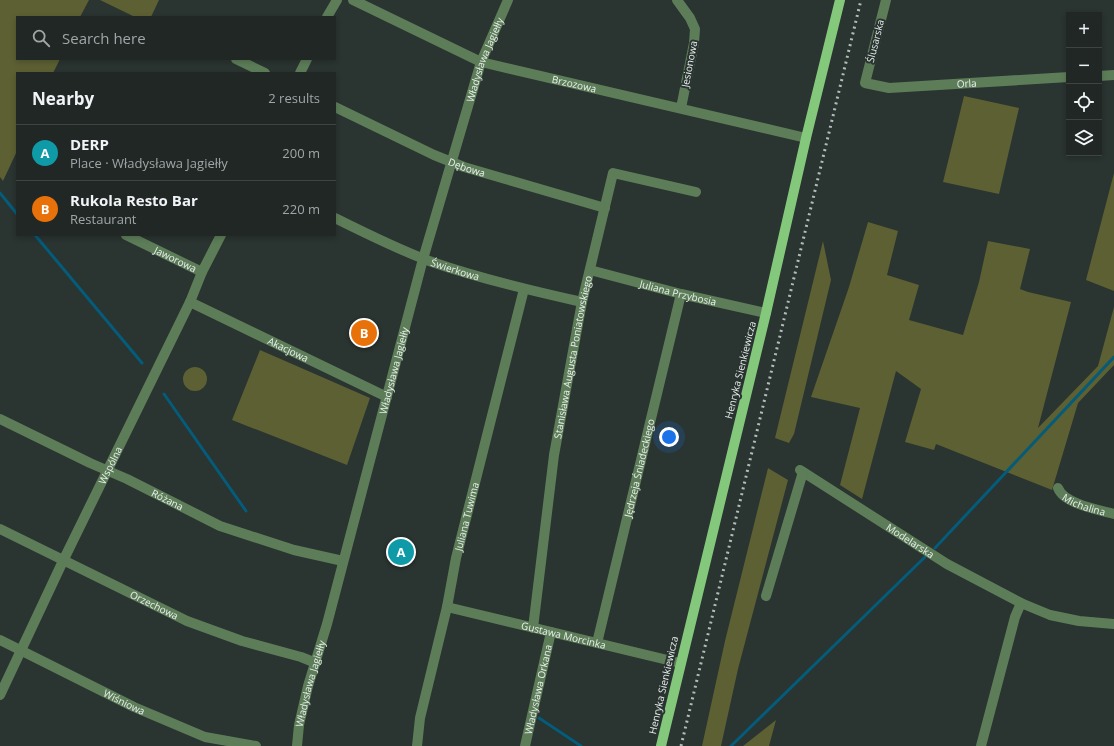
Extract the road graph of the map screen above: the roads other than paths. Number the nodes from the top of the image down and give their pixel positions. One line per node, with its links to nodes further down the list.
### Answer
1 (337, 0): 7 (street)
2 (353, 0): 10 (street, Brzozowa)
3 (508, 0): 10 (street, Władysława Jagiełły)
4 (677, 0): 18 (street, Jesionowa)
5 (840, 0): 19 (main road, Henryka Sienkiewicza)
6 (886, 0): 16 (street, Ślusarska)
7 (328, 16)
8 (238, 60): 11 (street)
9 (306, 60): 12 (street)
10 (481, 62): 18 (street, Brzozowa); 20 (street, Władysława Jagiełły)
11 (263, 72)
12 (300, 72)
13 (1114, 74): 14 (street)
14 (1102, 76)
15 (1066, 77): 16 (street, Orla)
16 (865, 83)
17 (336, 107): 20 (street, Dębowa)
18 (680, 108): 19 (street, Brzozowa)
19 (806, 138): 33 (main road, Henryka Sienkiewicza)
20 (452, 162): 22 (street, Dębowa); 26 (street, Władysława Jagiełły)
21 (696, 192): 22 (street, Stanisława Augusta Poniatowskiego)
22 (605, 208): 27 (street, Stanisława Augusta Poniatowskiego)
23 (336, 218): 26 (street, Świerkowa)
24 (128, 236): 28 (street, Jaworowa)
25 (220, 236): 28 (street, Wspólna)
26 (423, 259): 29 (street, Świerkowa); 34 (street, Władysława Jagiełły)
27 (590, 270): 30 (street, Juliana Przybosia); 32 (street, Stanisława Augusta Poniatowskiego)
28 (202, 272): 31 (street, Wspólna)
29 (524, 289): 32 (street, Świerkowa); 44 (street, Juliana Tuwima)
30 (681, 294): 33 (street, Juliana Przybosia); 49 (street, Jędrzeja Śniadeckiego)
31 (190, 302): 34 (street, Akacjowa); 36 (street, Wspólna)
32 (582, 302): 46 (street, Stanisława Augusta Poniatowskiego)
33 (766, 313): 52 (main road, Henryka Sienkiewicza)
34 (387, 397): 41 (street, Władysława Jagiełły)
35 (0, 419): 36 (street, Różana)
36 (107, 471): 40 (street, Wspólna); 41 (street, Różana)
37 (1058, 488): 38 (street, Michalina)
38 (1114, 514)
39 (0, 529): 40 (street, Orzechowa)
40 (63, 561): 50 (street, Wspólna); 51 (street, Orzechowa)
41 (343, 561): 51 (street, Władysława Jagiełły)
42 (766, 596): 43 (street, Modelarska)
43 (1021, 603): 45 (street, Modelarska); 59 (street)
44 (447, 607): 46 (street, Gustawa Morcinka); 56 (street, Juliana Tuwima)
45 (1114, 624)
46 (533, 628): 47 (street, Gustawa Morcinka)
47 (551, 632): 49 (street, Gustawa Morcinka); 57 (street, Władysława Orkana)
48 (0, 640): 50 (street, Wiśniowa)
49 (597, 643): 52 (street, Gustawa Morcinka)
50 (21, 650): 53 (street, Wspólna); 54 (street, Wiśniowa)
51 (316, 663): 55 (street, Władysława Jagiełły)
52 (680, 663): 58 (main road, Henryka Sienkiewicza)
53 (0, 695)
54 (256, 746)
55 (297, 746)
56 (417, 746)
57 (525, 746)
58 (661, 746)
59 (981, 746)

